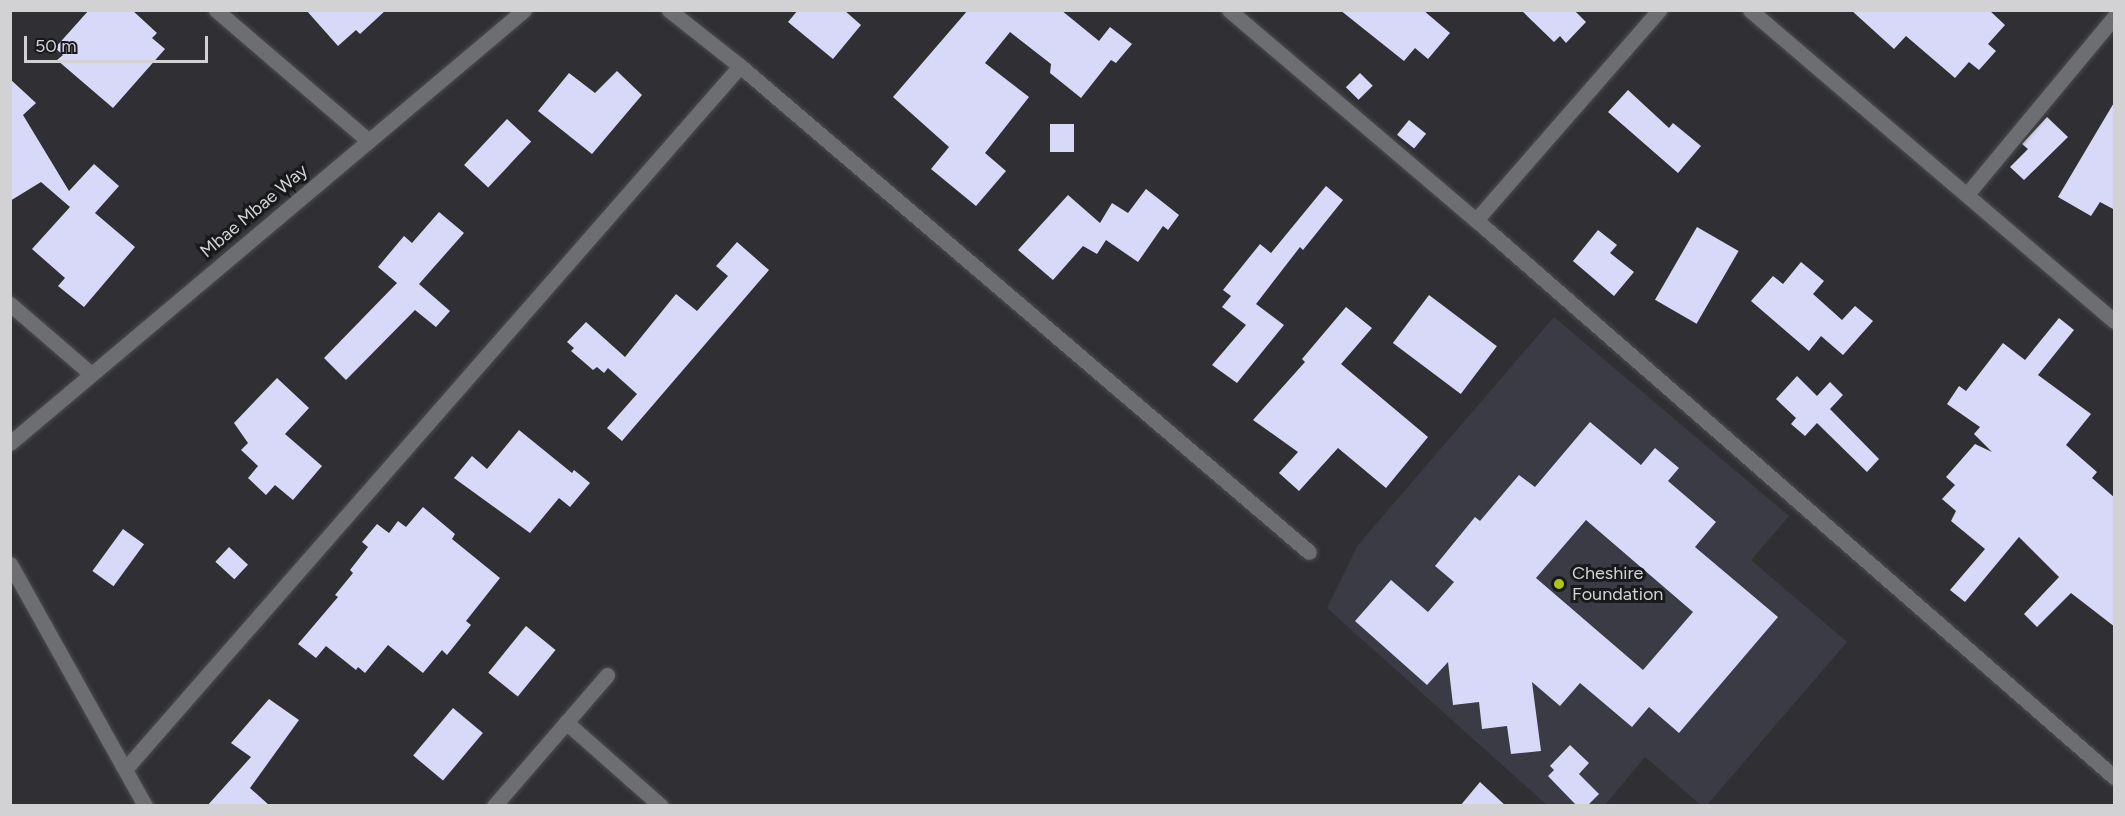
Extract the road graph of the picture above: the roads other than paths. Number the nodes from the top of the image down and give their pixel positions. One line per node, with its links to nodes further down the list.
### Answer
1 (216, 10): 9 (street)
2 (524, 10): 9 (street, Mbae Mbae Way)
3 (669, 10): 8 (street)
4 (1229, 10): 11 (street)
5 (1659, 10): 11 (street)
6 (1750, 10): 10 (street)
7 (2115, 16): 10 (street)
8 (740, 66): 16 (street); 20 (street)
9 (369, 141): 14 (street, Mbae Mbae Way)
10 (1968, 193): 13 (street)
11 (1476, 220): 21 (street)
12 (10, 304): 14 (street)
13 (2113, 317)
14 (90, 373): 15 (street, Mbae Mbae Way)
15 (10, 443)
16 (1309, 552)
17 (10, 564): 20 (street)
18 (607, 675): 19 (street)
19 (566, 722): 23 (street); 24 (street)
20 (127, 767): 22 (street)
21 (2115, 777)
22 (145, 806)
23 (494, 806)
24 (662, 806)

